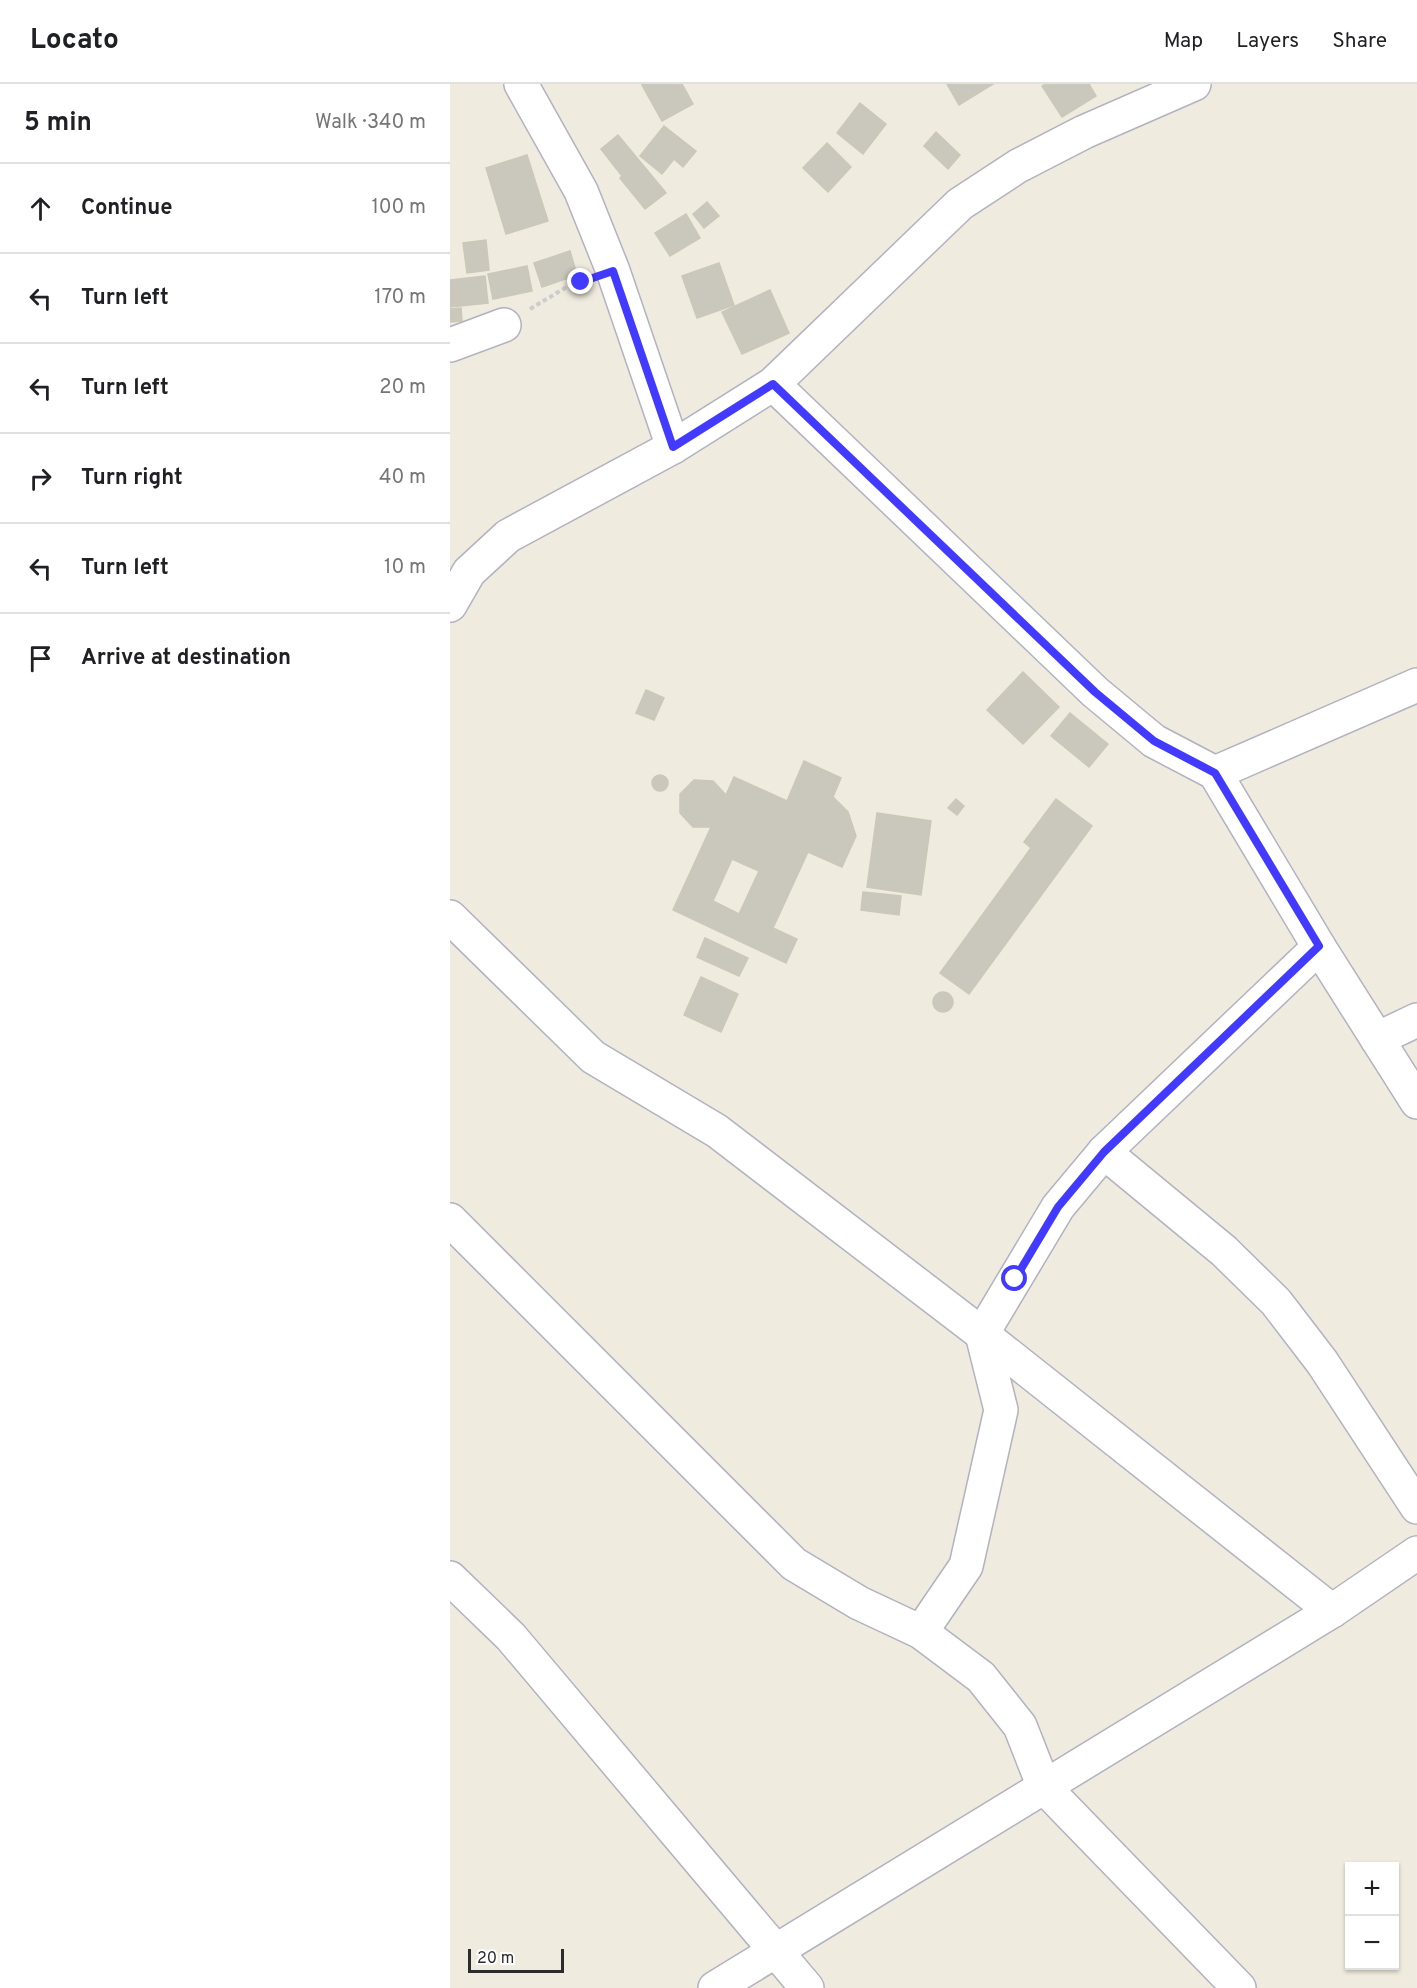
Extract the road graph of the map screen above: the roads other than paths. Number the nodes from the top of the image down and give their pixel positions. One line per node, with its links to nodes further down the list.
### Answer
1 (521, 84): 6 (street)
2 (1194, 84): 5 (street)
3 (504, 325): 4 (street)
4 (450, 345)
5 (773, 384): 6 (street); 9 (street)
6 (673, 447): 7 (street)
7 (450, 605)
8 (1417, 685): 9 (street)
9 (1215, 773): 11 (street)
10 (450, 917): 17 (street)
11 (1319, 946): 13 (street); 15 (street)
12 (1417, 1020): 13 (street)
13 (1377, 1039): 14 (street)
14 (1417, 1102)
15 (1104, 1152): 17 (street); 18 (street)
16 (450, 1220): 22 (street)
17 (982, 1334): 21 (street); 22 (street)
18 (1417, 1507)
19 (1417, 1553): 21 (street)
20 (450, 1578): 24 (street)
21 (1332, 1611): 23 (street)
22 (921, 1632): 23 (street)
23 (1044, 1787): 24 (street); 27 (street)
24 (775, 1952): 25 (street); 26 (street)
25 (715, 1988)
26 (807, 1988)
27 (1239, 1988)

